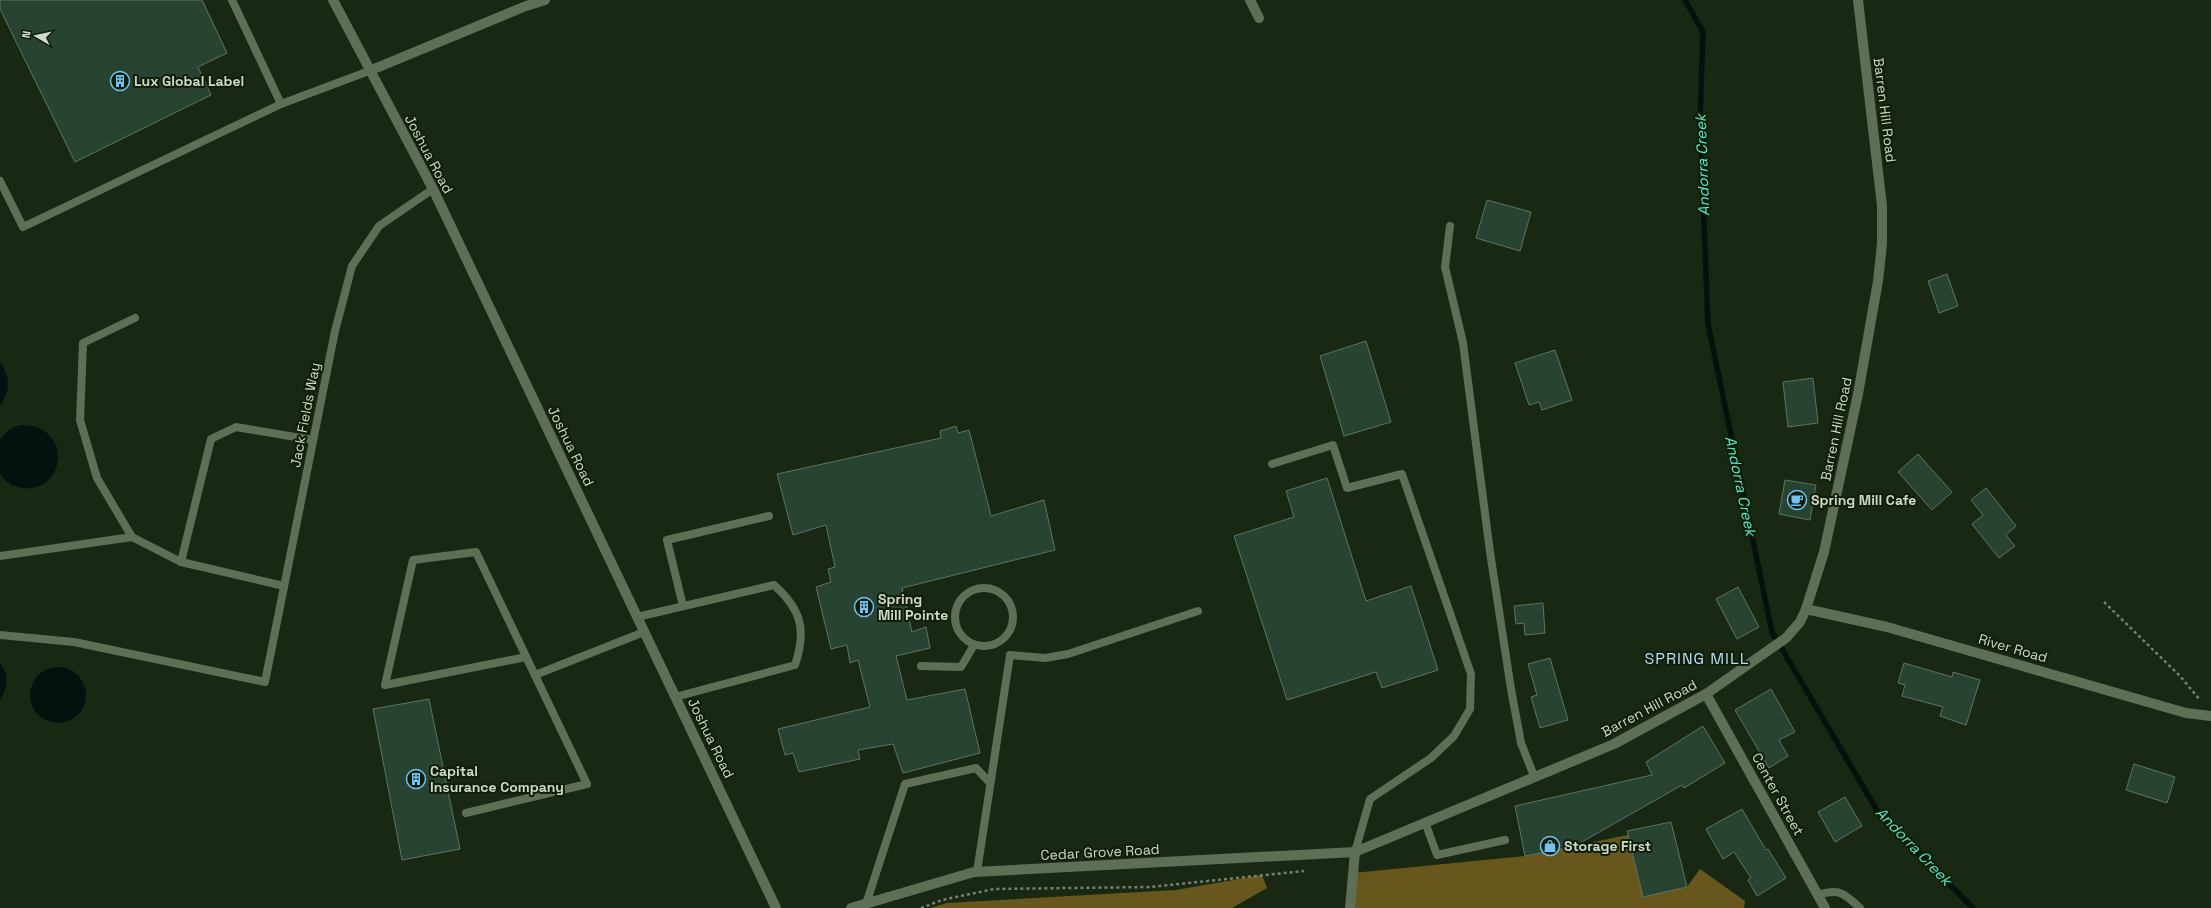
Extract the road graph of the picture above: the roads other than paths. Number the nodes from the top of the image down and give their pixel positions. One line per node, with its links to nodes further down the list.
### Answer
1 (232, 0): 9 (lane)
2 (333, 0): 8 (street, Joshua Road)
3 (546, 0): 6 (street)
4 (1250, 0): 7 (street)
5 (1858, 0): 22 (street, Barren Hill Road)
6 (524, 3): 8 (street)
7 (1259, 18)
8 (369, 71): 9 (lane); 11 (street, Joshua Road)
9 (281, 104): 10 (lane)
10 (0, 180)
11 (432, 189): 14 (lane, Jack Fields Way); 24 (street, Joshua Road)
12 (1450, 226): 36 (lane)
13 (135, 318): 17 (lane)
14 (313, 440): 19 (lane); 20 (lane, Jack Fields Way)
15 (1272, 464): 41 (lane)
16 (769, 516): 21 (lane)
17 (132, 537): 18 (lane); 19 (lane)
18 (0, 556)
19 (181, 562): 20 (lane)
20 (284, 586): 26 (lane, Jack Fields Way)
21 (683, 606): 24 (lane); 34 (lane)
22 (1806, 609): 33 (street, Barren Hill Road); 35 (street, River Road)
23 (1198, 611): 29 (lane)
24 (637, 618): 25 (street, Joshua Road)
25 (644, 632): 32 (lane); 34 (street, Joshua Road)
26 (0, 635)
27 (1001, 642): 28 (lane); 28 (lane); 29 (lane)
28 (974, 645): 31 (lane)
29 (1010, 654): 37 (lane)
30 (526, 657): 30 (lane); 32 (lane)
31 (921, 666)
32 (535, 676): 38 (lane)
33 (1706, 694): 36 (street, Barren Hill Road); 43 (street, Center Street)
34 (675, 697): 45 (street, Joshua Road)
35 (2211, 716)
36 (1534, 776): 39 (street, Barren Hill Road)
37 (990, 783): 42 (lane); 44 (lane)
38 (466, 812)
39 (1425, 822): 40 (lane); 41 (street, Barren Hill Road)
40 (1505, 840)
41 (1355, 852): 42 (street, Cedar Grove Road); 47 (street)
42 (977, 872): 44 (street, Cedar Grove Road)
43 (1818, 895): 48 (street, Center Street); 49 (lane)
44 (866, 904): 46 (street, Cedar Grove Road)
45 (776, 908)
46 (851, 908)
47 (1350, 908)
48 (1825, 908)
49 (1860, 908)

